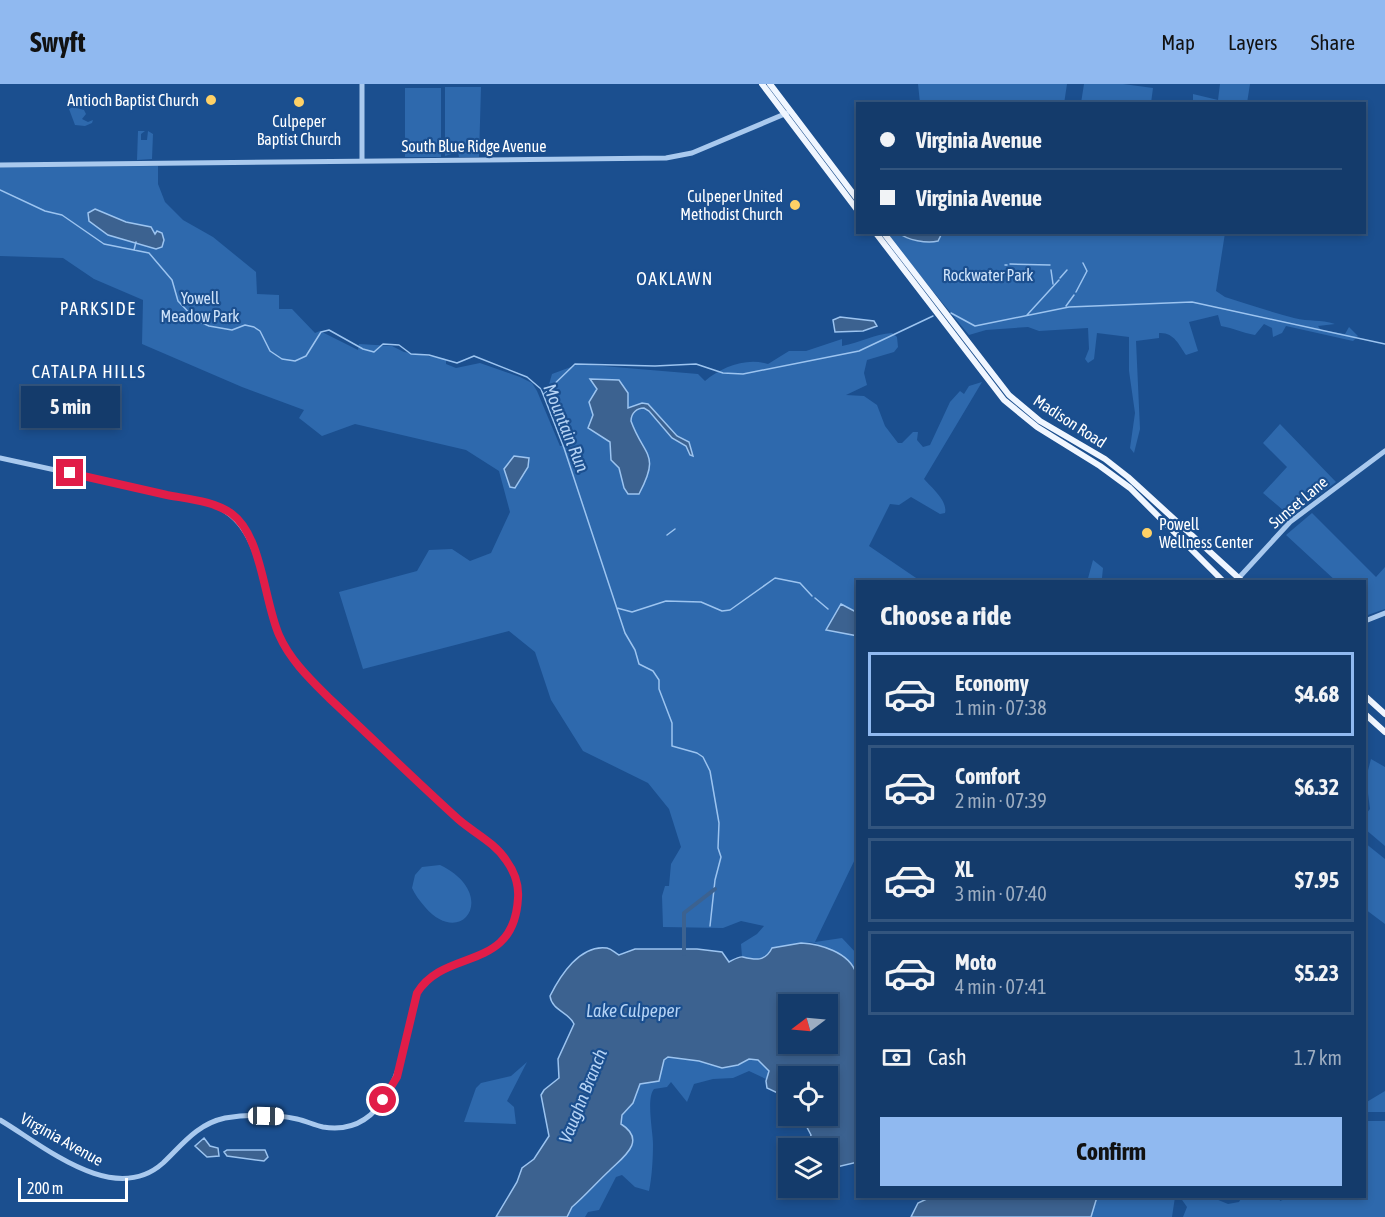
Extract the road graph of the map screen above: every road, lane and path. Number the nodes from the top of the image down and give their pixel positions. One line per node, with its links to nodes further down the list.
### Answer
1 (362, 84): 5 (street)
2 (762, 84): 4 (main road)
3 (770, 84): 4 (main road)
4 (788, 112): 5 (street, South Blue Ridge Avenue); 7 (main road); 8 (main road)
5 (363, 160): 6 (street, South Blue Ridge Avenue)
6 (0, 165)
7 (856, 197)
8 (856, 208)
9 (877, 234): 13 (main road, Madison Road)
10 (885, 234): 14 (main road, Madison Road)
11 (1385, 451): 15 (street, Sunset Lane)
12 (0, 458): 22 (street, Virginia Avenue)
13 (1222, 580)
14 (1238, 580)
15 (1240, 580)
16 (1385, 613): 17 (street)
17 (1366, 621)
18 (1366, 697): 19 (main road)
19 (1385, 714)
20 (1366, 715): 21 (main road)
21 (1385, 732)
22 (0, 1120)

